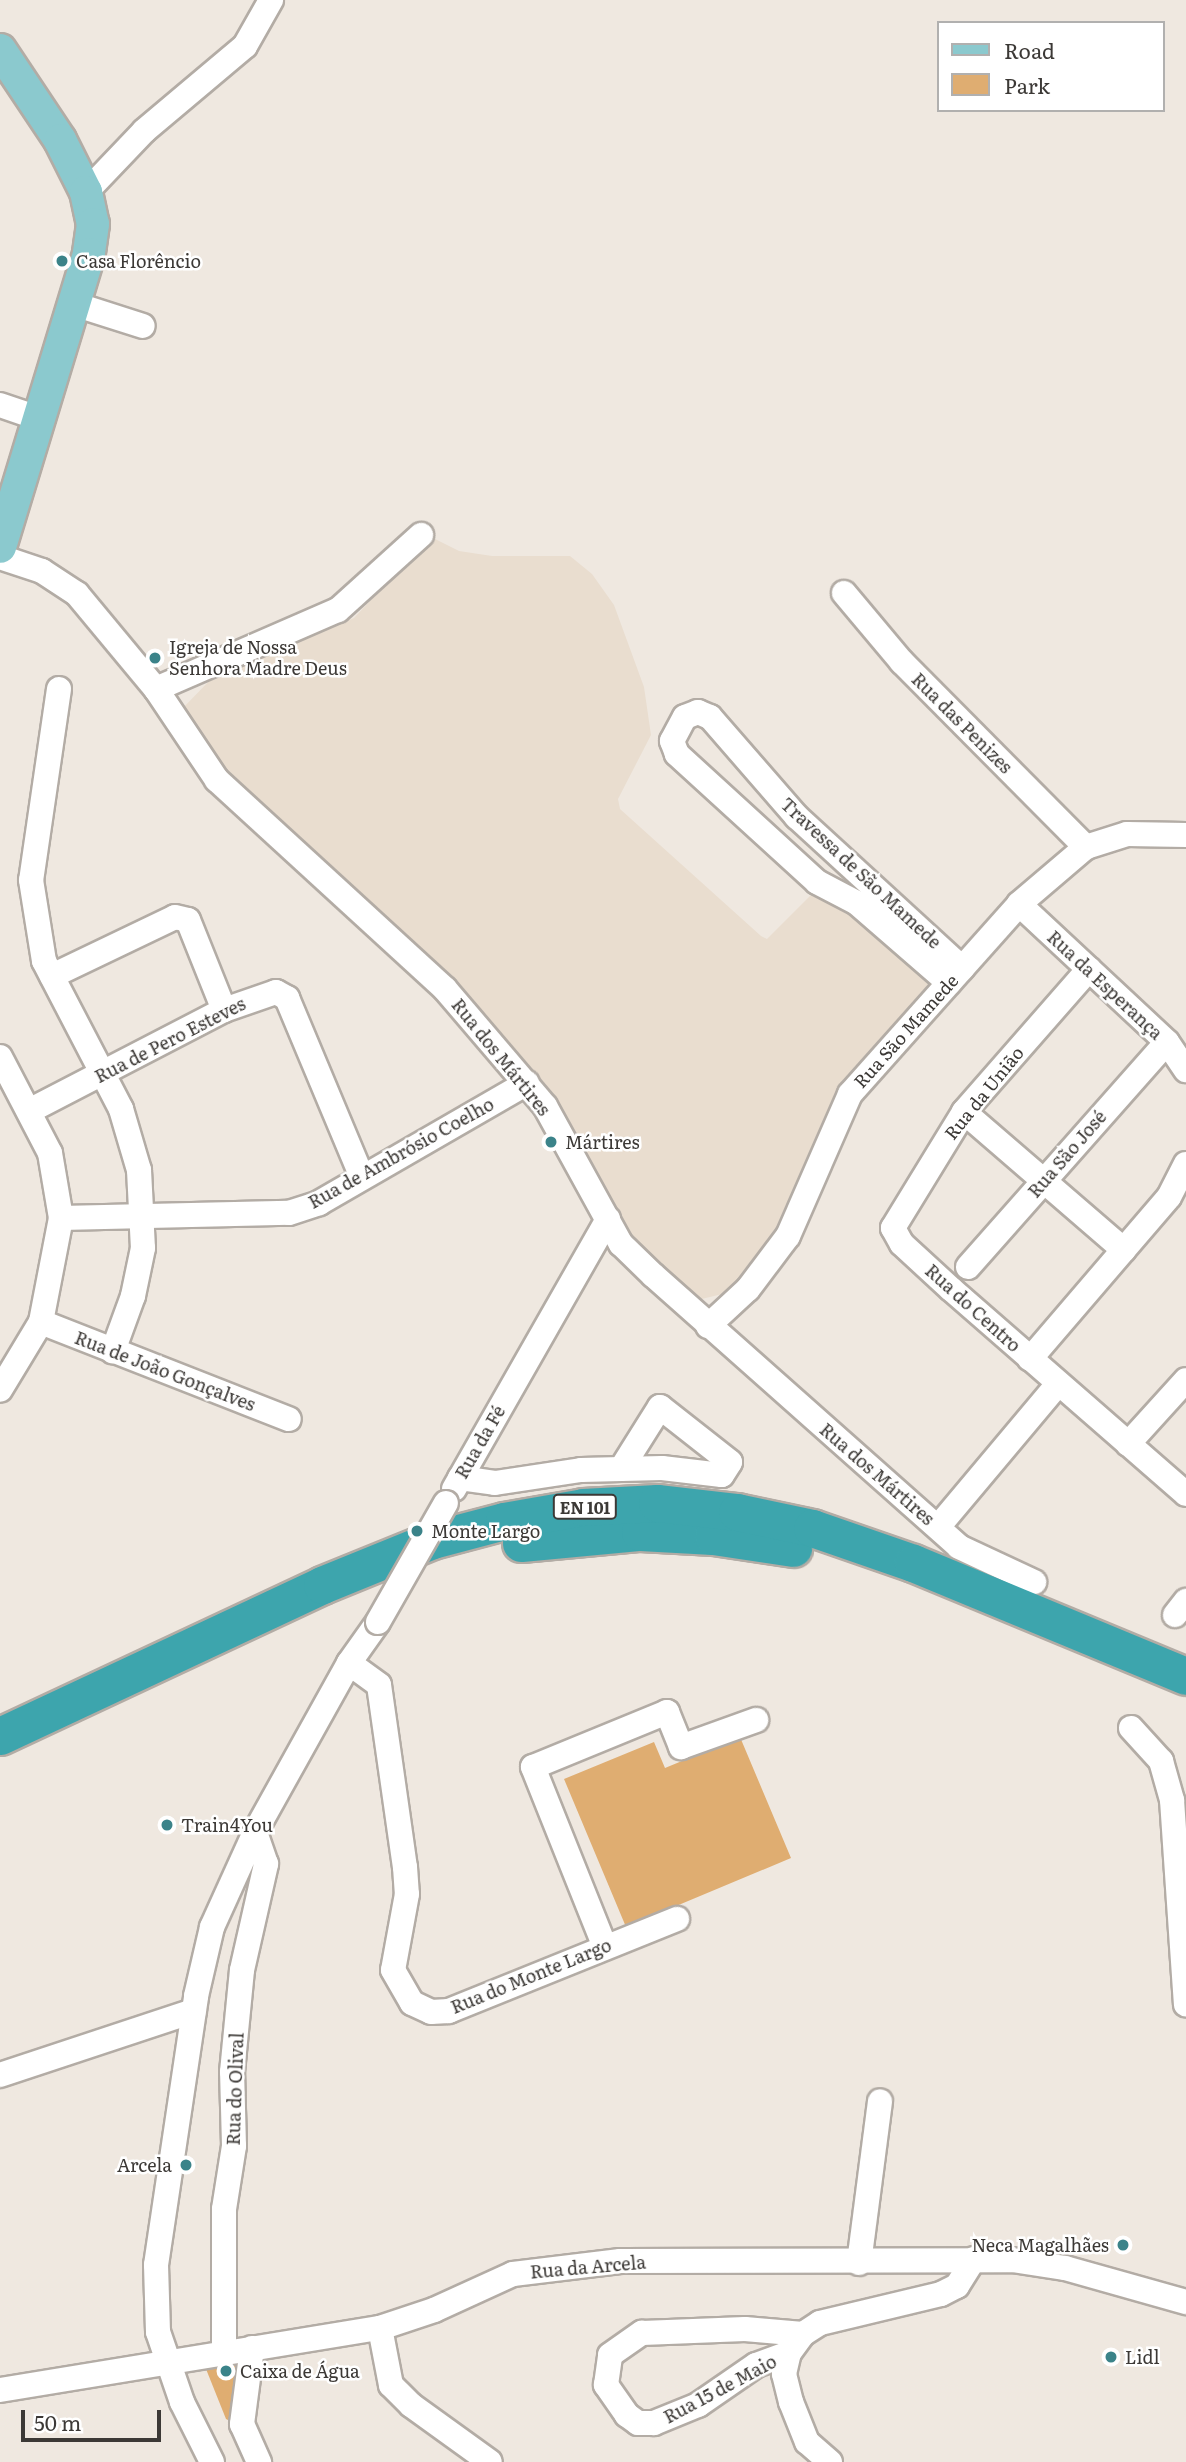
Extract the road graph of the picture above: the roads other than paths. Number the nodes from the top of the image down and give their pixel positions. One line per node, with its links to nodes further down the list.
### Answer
1 (271, 0): 3 (street)
2 (0, 50): 3 (main road)
3 (86, 192): 4 (main road)
4 (74, 304): 5 (street); 7 (main road)
5 (144, 326)
6 (0, 405): 7 (street)
7 (38, 418): 9 (main road)
8 (421, 534): 13 (street)
9 (0, 547)
10 (0, 557): 13 (street, Rua dos Mártires)
11 (844, 593): 15 (street, Rua das Penizes)
12 (59, 689): 18 (street)
13 (156, 689): 25 (street, Rua dos Mártires)
14 (1186, 835): 15 (street, Rua São Mamede)
15 (1086, 847): 16 (street, Rua São Mamede)
16 (1019, 904): 17 (street, Rua da Esperança); 19 (street, Rua São Mamede)
17 (1089, 969): 21 (street, Rua da Esperança); 28 (street, Rua da União)
18 (52, 976): 20 (street); 24 (street)
19 (955, 976): 19 (street, Travessa de São Mamede); 39 (street, Rua São Mamede)
20 (224, 1010): 24 (street, Rua de Pero Esteves); 30 (street, Rua de Pero Esteves)
21 (1167, 1042): 23 (street, Rua da Esperança); 31 (street, Rua São José)
22 (0, 1057): 26 (street)
23 (1186, 1070)
24 (104, 1073): 27 (street, Rua de Pero Esteves); 32 (street)
25 (527, 1083): 30 (street, Rua de Ambrósio Coelho); 34 (street, Rua dos Mártires)
26 (6, 1088): 27 (street)
27 (31, 1110): 33 (street)
28 (964, 1112): 31 (street); 35 (street, Rua da União)
29 (1186, 1164): 36 (street)
30 (362, 1177): 32 (street, Rua de Ambrósio Coelho)
31 (1044, 1181): 36 (street); 37 (street, Rua São José)
32 (144, 1216): 33 (street, Rua de Ambrósio Coelho); 40 (street)
33 (61, 1218): 38 (street)
34 (608, 1219): 39 (street, Rua dos Mártires); 48 (street, Rua da Fé)
35 (893, 1228): 41 (street, Rua do Centro)
36 (1124, 1250): 41 (street)
37 (968, 1267)
38 (41, 1322): 40 (street, Rua de João Gonçalves); 44 (street)
39 (708, 1326): 50 (street, Rua dos Mártires)
40 (113, 1351): 45 (street, Rua de João Gonçalves)
41 (1030, 1359): 43 (street, Rua do Centro)
42 (1186, 1380): 46 (street)
43 (1058, 1384): 46 (street, Rua do Centro); 50 (street)
44 (0, 1390)
45 (289, 1419)
46 (1128, 1444): 49 (street, Rua do Centro)
47 (621, 1469): 48 (street)
48 (460, 1478): 52 (street, Rua da Fé, bridge)
49 (1186, 1494)
50 (938, 1527): 51 (street, Rua dos Mártires)
51 (1034, 1581)
52 (349, 1663): 58 (street, Rua da Fé); 60 (street, Rua do Monte Largo)
53 (1186, 1676): 57 (highway, EN 101)
54 (1186, 1695): 57 (highway, EN 101)
55 (755, 1720): 60 (street)
56 (1131, 1728): 61 (street)
57 (5, 1751)
58 (255, 1832): 62 (street, Rua da Fé); 71 (street, Rua do Olival)
59 (677, 1919): 60 (street, Rua do Monte Largo)
60 (605, 1947)
61 (1186, 2005)
62 (194, 2011): 63 (street); 72 (street, Rua da Fé)
63 (0, 2076)
64 (880, 2101): 66 (street)
65 (974, 2259): 66 (street, Rua da Arcela); 67 (street, Rua da Arcela); 69 (street, Rua 15 de Maio)
66 (859, 2263): 68 (street, Rua da Arcela)
67 (1186, 2302)
68 (380, 2328): 70 (street, Rua da Arcela); 76 (street)
69 (796, 2343): 69 (street, Rua 15 de Maio); 77 (street)
70 (252, 2348): 71 (street, Rua da Arcela); 75 (street)
71 (224, 2351): 72 (street, Rua da Arcela)
72 (168, 2361): 73 (street, Rua da Arcela); 74 (street, Rua da Fé)
73 (0, 2390)
74 (212, 2462)
75 (259, 2462)
76 (490, 2462)
77 (830, 2462)

